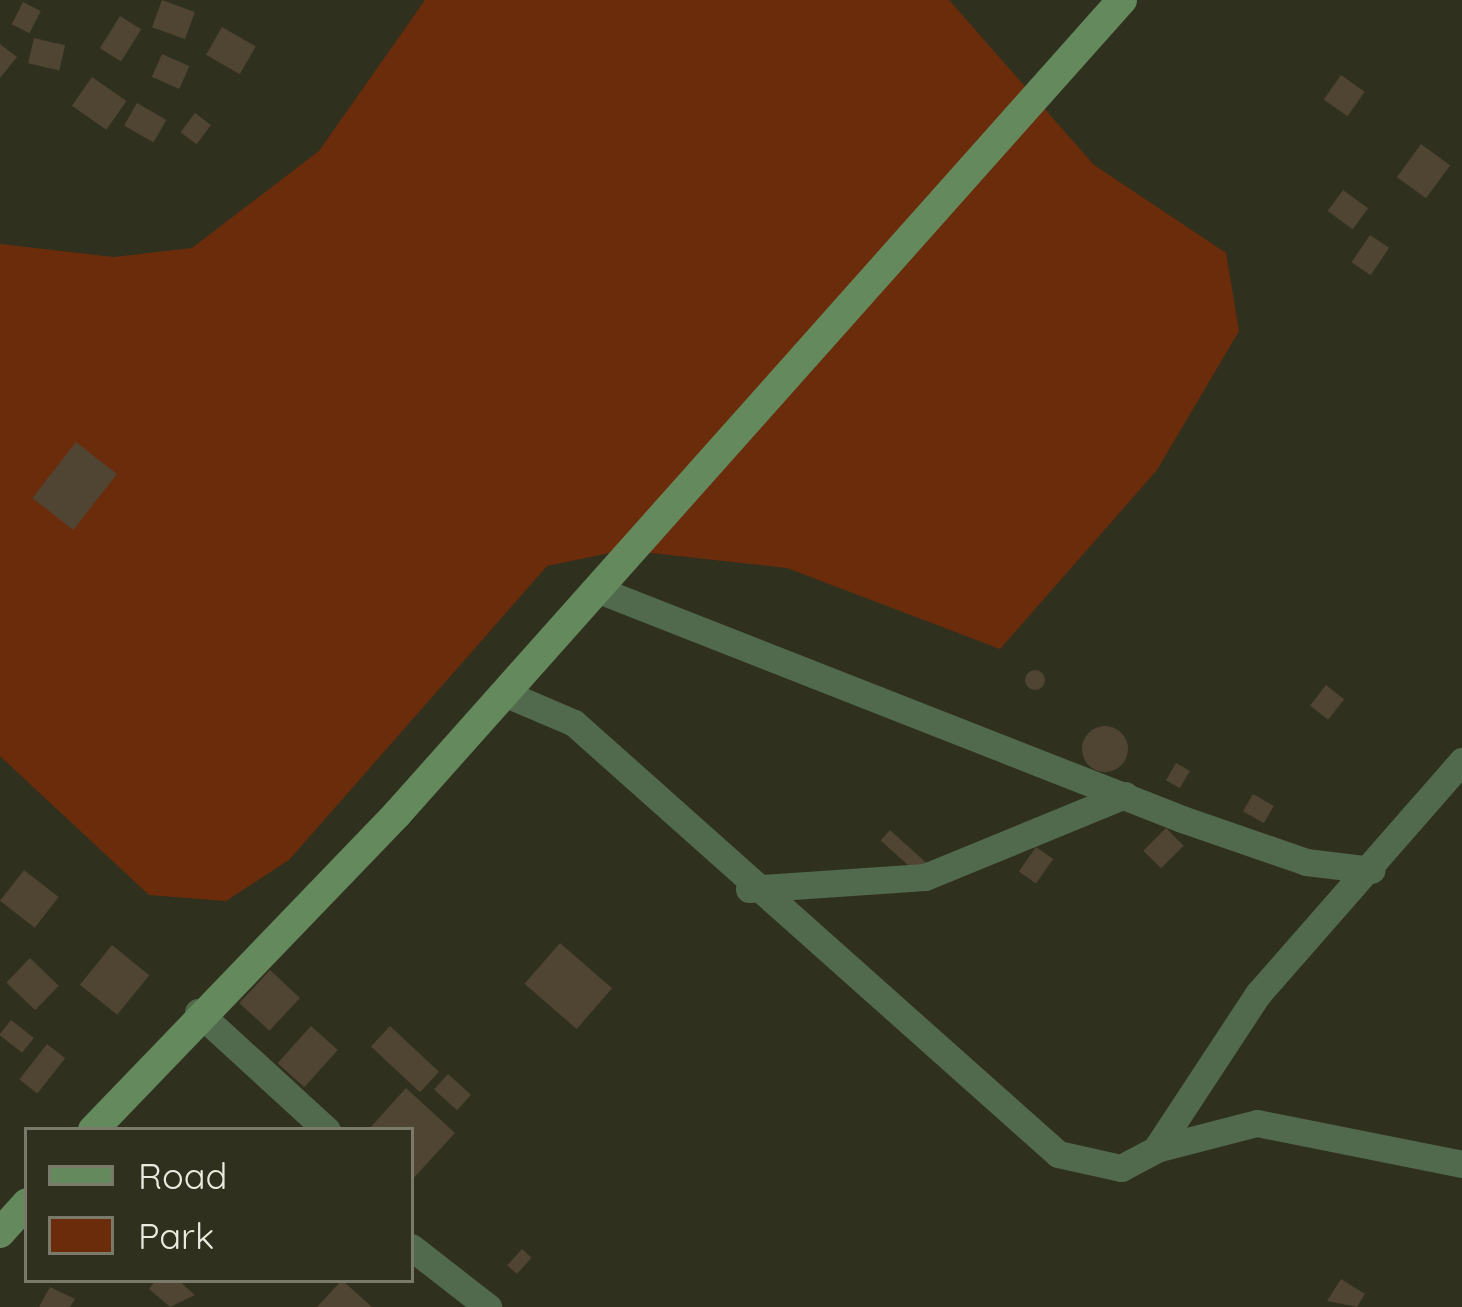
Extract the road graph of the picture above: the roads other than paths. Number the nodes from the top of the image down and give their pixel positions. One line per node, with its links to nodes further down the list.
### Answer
1 (1122, 0): 2 (main road)
2 (596, 589): 3 (main road); 5 (street)
3 (504, 693): 9 (street); 10 (main road)
4 (1462, 760): 7 (street)
5 (1125, 795): 8 (street); 9 (street)
6 (1462, 796): 7 (street)
7 (1421, 816): 8 (street)
8 (1372, 870): 13 (street)
9 (749, 889): 13 (street)
10 (198, 1012): 11 (main road); 12 (street)
11 (96, 1127)
12 (324, 1127)
13 (1156, 1149): 14 (street)
14 (1462, 1164)
15 (24, 1206): 16 (main road)
16 (0, 1233)
17 (414, 1249): 18 (street)
18 (488, 1307)

